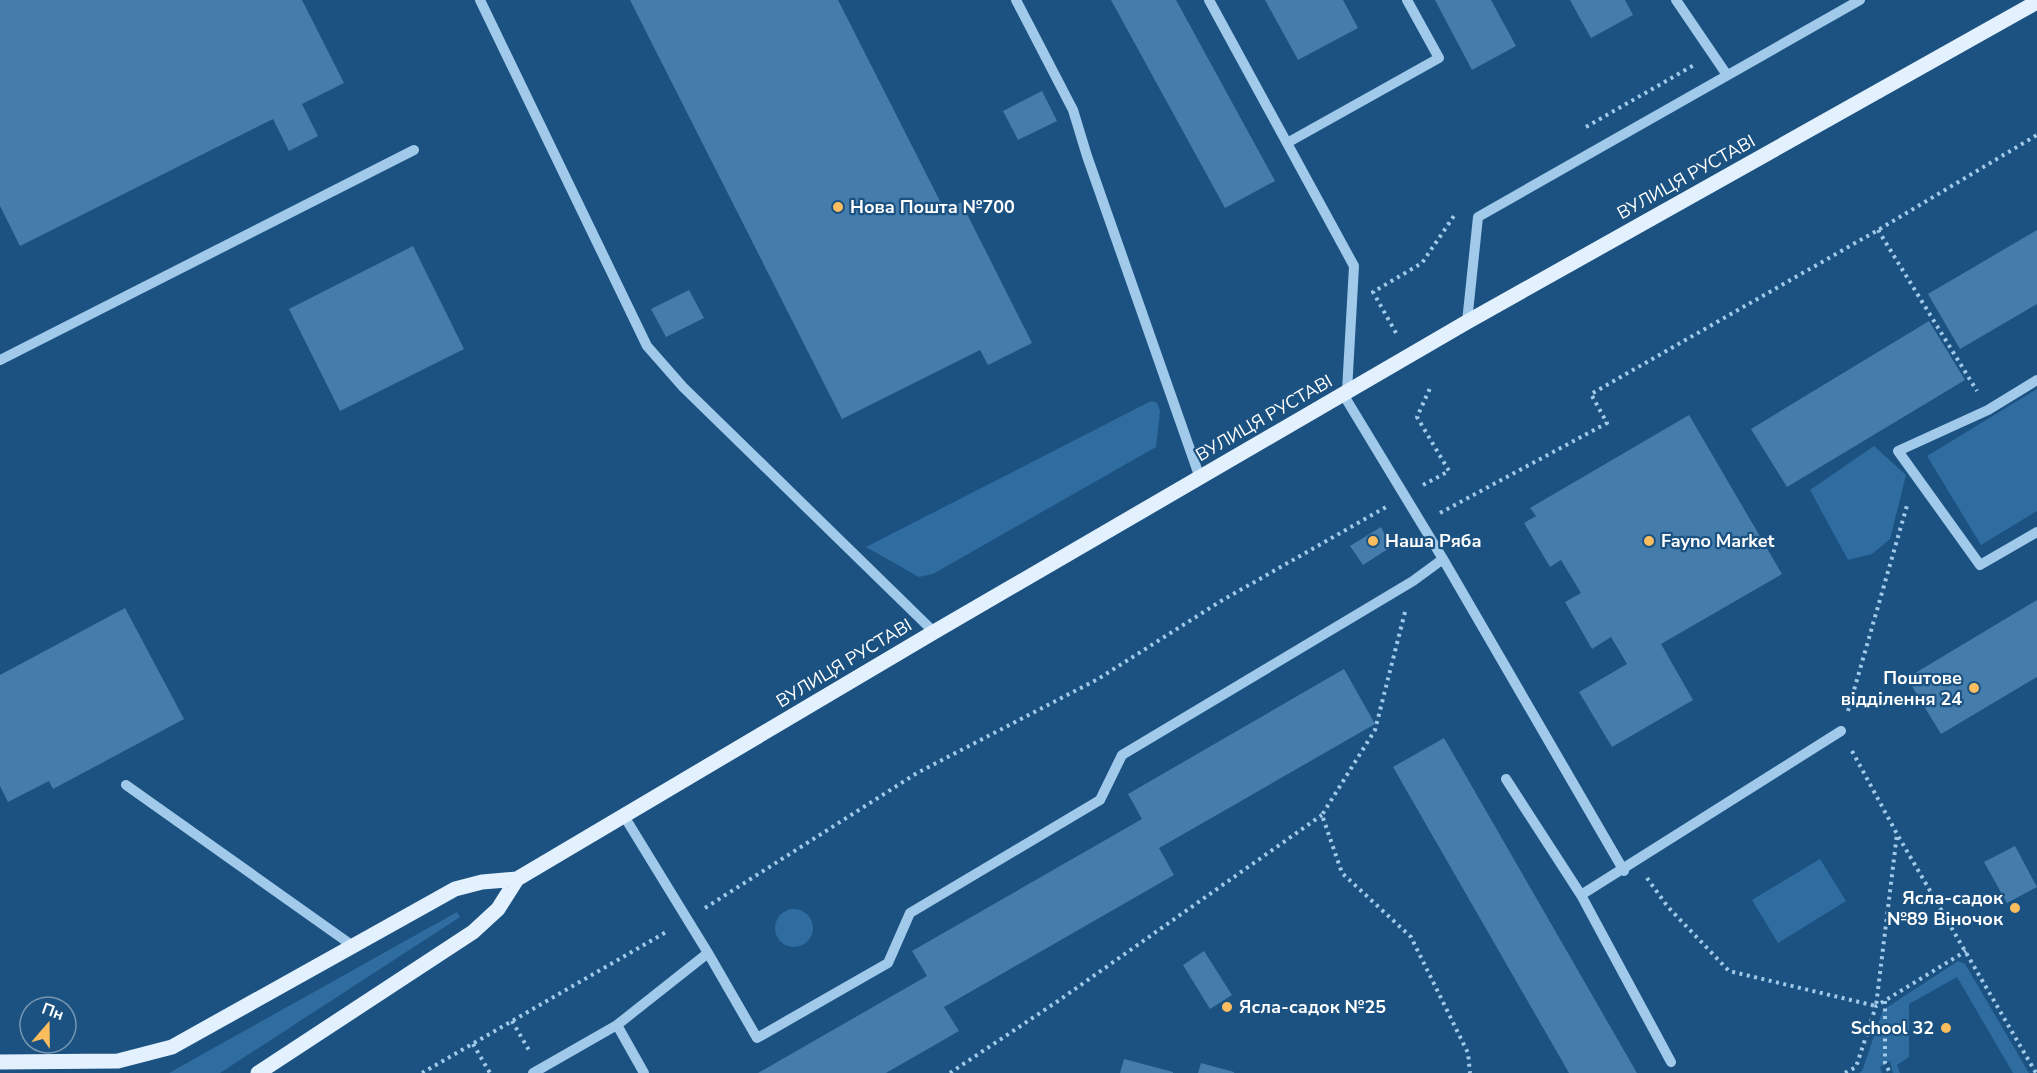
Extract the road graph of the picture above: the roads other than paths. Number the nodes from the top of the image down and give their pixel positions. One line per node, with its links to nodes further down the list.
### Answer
1 (480, 0): 18 (lane)
2 (1016, 0): 15 (lane)
3 (1209, 0): 9 (lane)
4 (1407, 0): 9 (lane)
5 (1676, 0): 8 (lane)
6 (1860, 0): 8 (lane)
7 (2037, 2): 11 (main road, ВУЛИЦЯ РУСТАВІ)
8 (1727, 75): 11 (lane)
9 (1287, 143): 14 (lane)
10 (414, 150): 12 (lane)
11 (1467, 322): 14 (main road, ВУЛИЦЯ РУСТАВІ)
12 (0, 360)
13 (2037, 380): 16 (lane)
14 (1345, 393): 15 (main road, ВУЛИЦЯ РУСТАВІ); 17 (lane)
15 (1200, 478): 18 (main road, ВУЛИЦЯ РУСТАВІ)
16 (2037, 532)
17 (1443, 559): 23 (lane); 27 (lane)
18 (934, 632): 22 (main road, ВУЛИЦЯ РУСТАВІ)
19 (1841, 731): 23 (lane)
20 (1506, 779): 25 (lane)
21 (126, 785): 26 (lane)
22 (624, 816): 24 (main road, ВУЛИЦЯ РУСТАВІ); 27 (lane)
23 (1624, 871): 25 (lane)
24 (518, 879): 26 (main road); 32 (main road)
25 (1581, 895): 30 (lane)
26 (353, 946): 29 (main road)
27 (708, 953): 28 (lane)
28 (617, 1024): 31 (lane); 33 (lane)
29 (0, 1062)
30 (1671, 1062)
31 (536, 1071)
32 (258, 1073)
33 (644, 1073)

